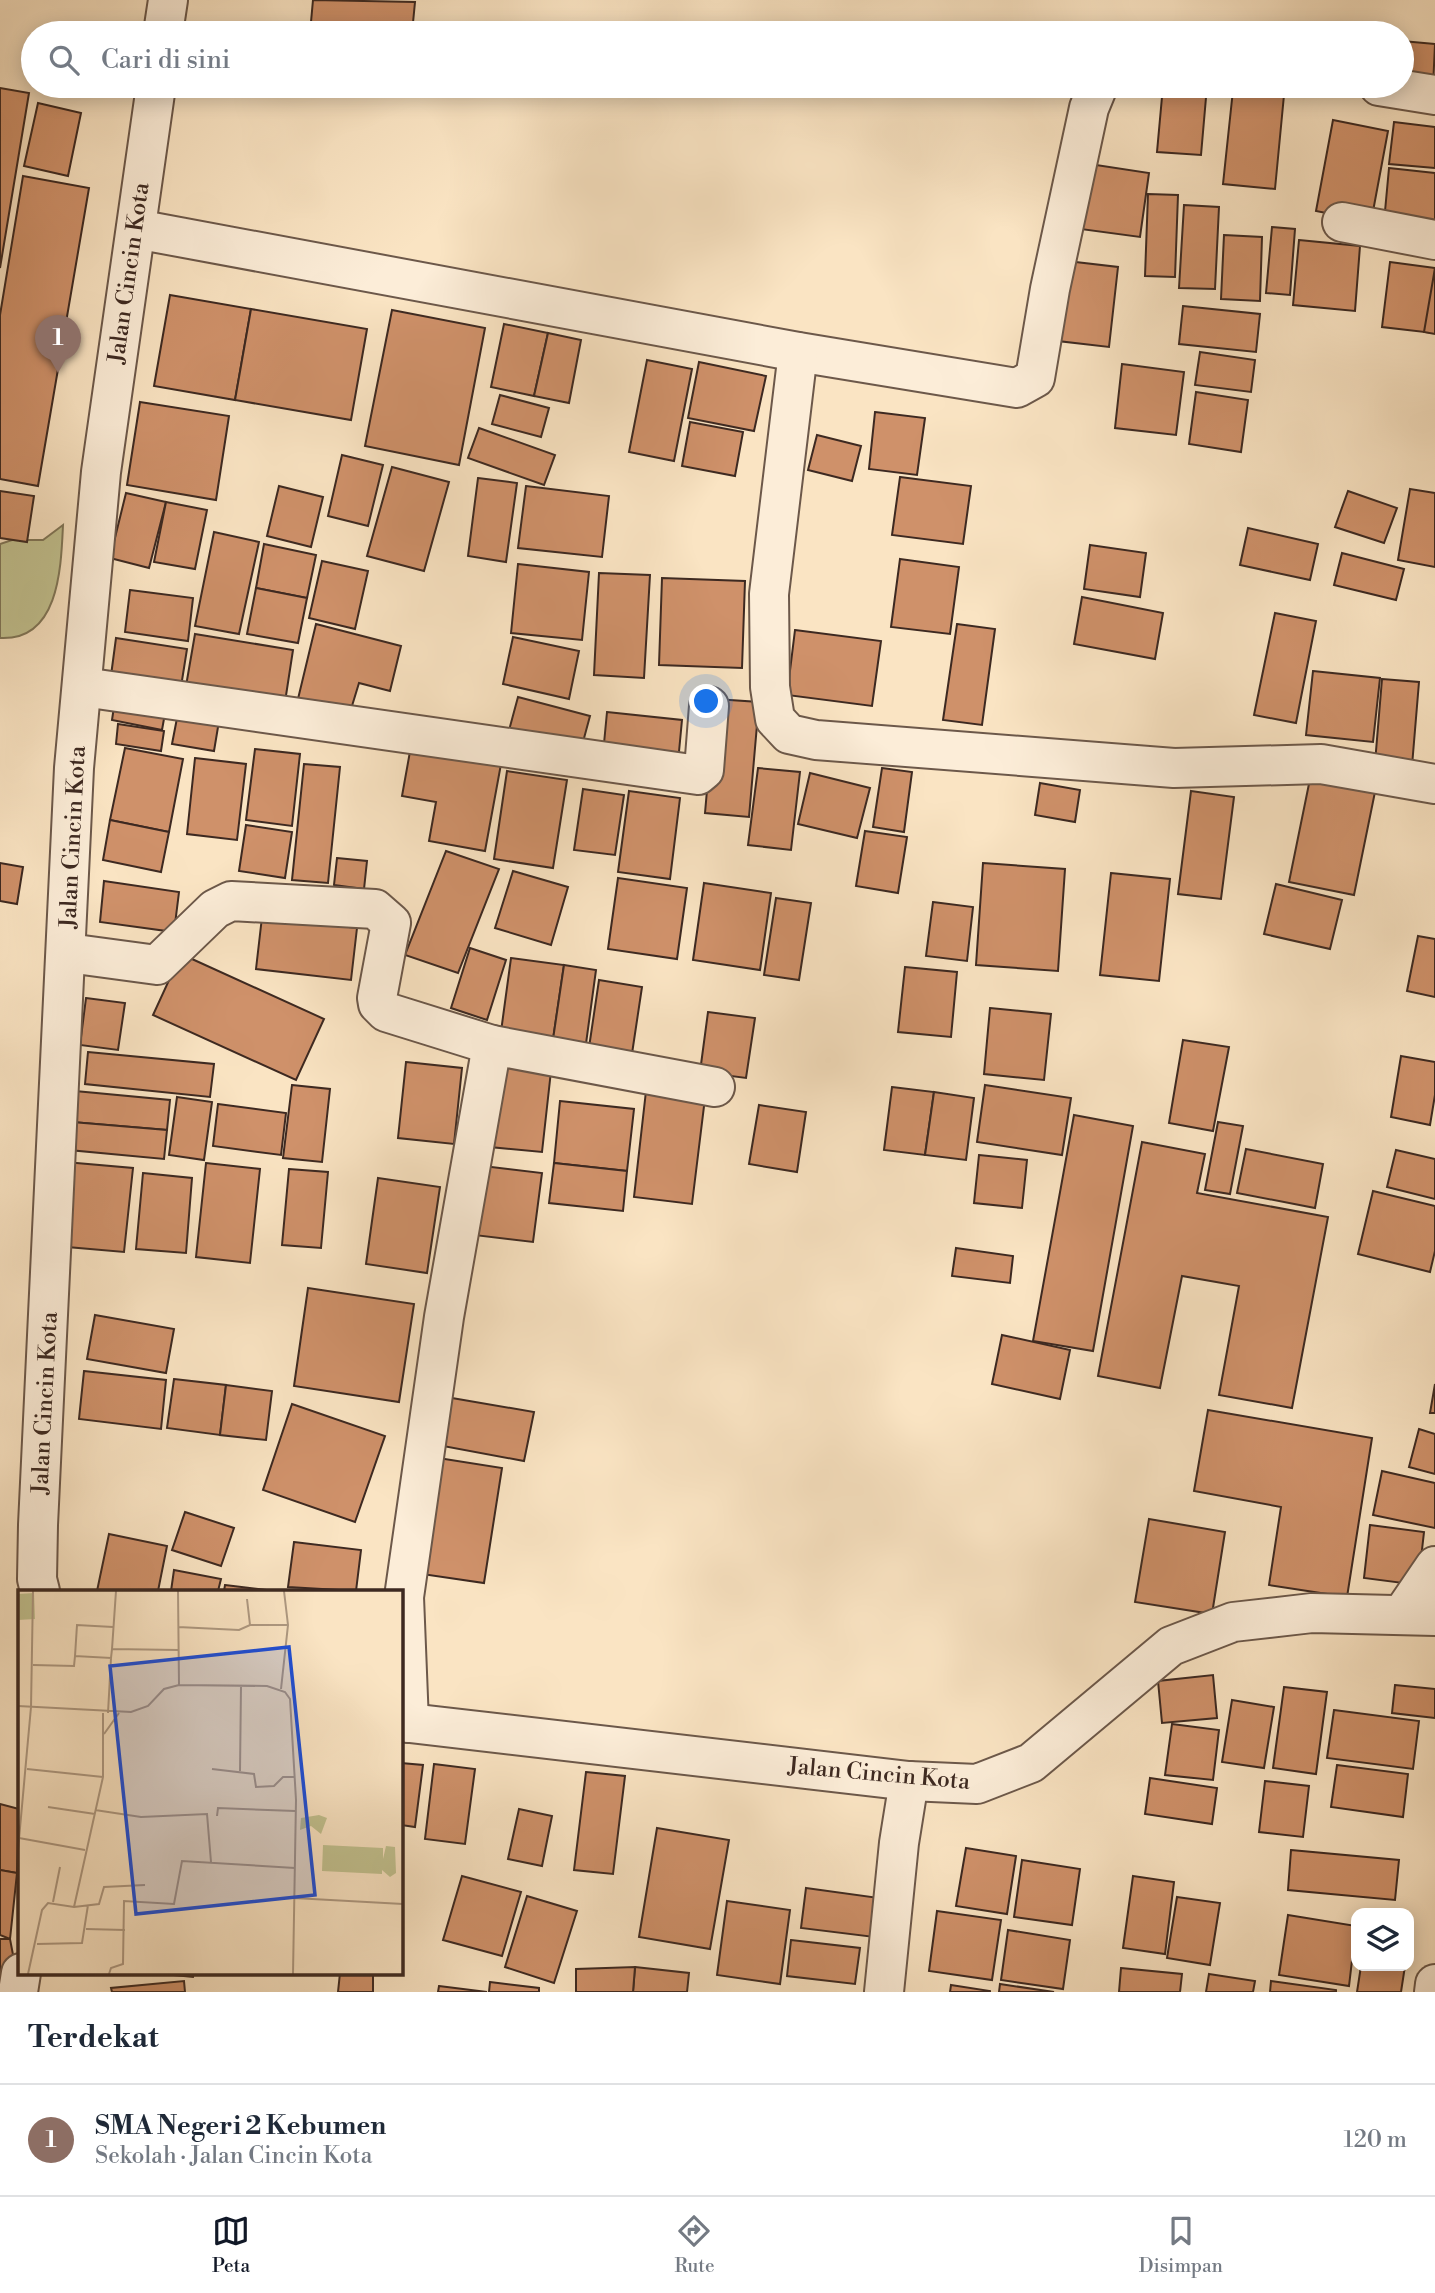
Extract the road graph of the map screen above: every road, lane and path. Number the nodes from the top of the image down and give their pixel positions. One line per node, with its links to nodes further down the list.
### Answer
1 (168, 0): 2 (street)
2 (165, 21)
3 (1414, 92): 4 (street)
4 (1435, 95)
5 (154, 98): 8 (street, Jalan Cincin Kota)
6 (1093, 98): 10 (street)
7 (1342, 222): 9 (street)
8 (136, 229): 10 (street); 11 (street, Jalan Cincin Kota)
9 (1435, 240)
10 (798, 352): 13 (street)
11 (83, 687): 12 (street); 14 (street, Jalan Cincin Kota)
12 (709, 706)
13 (1435, 784)
14 (68, 953): 15 (street); 18 (street, Jalan Cincin Kota)
15 (492, 1045): 16 (street); 20 (street)
16 (715, 1087)
17 (1435, 1566): 19 (street)
18 (40, 1590)
19 (1419, 1614): 21 (street, Jalan Cincin Kota)
20 (405, 1723): 21 (street, Jalan Cincin Kota)
21 (909, 1782): 25 (street)
22 (21, 1974): 24 (street)
23 (1435, 1984): 26 (street)
24 (18, 1992)
25 (884, 1992)
26 (1434, 1992)

